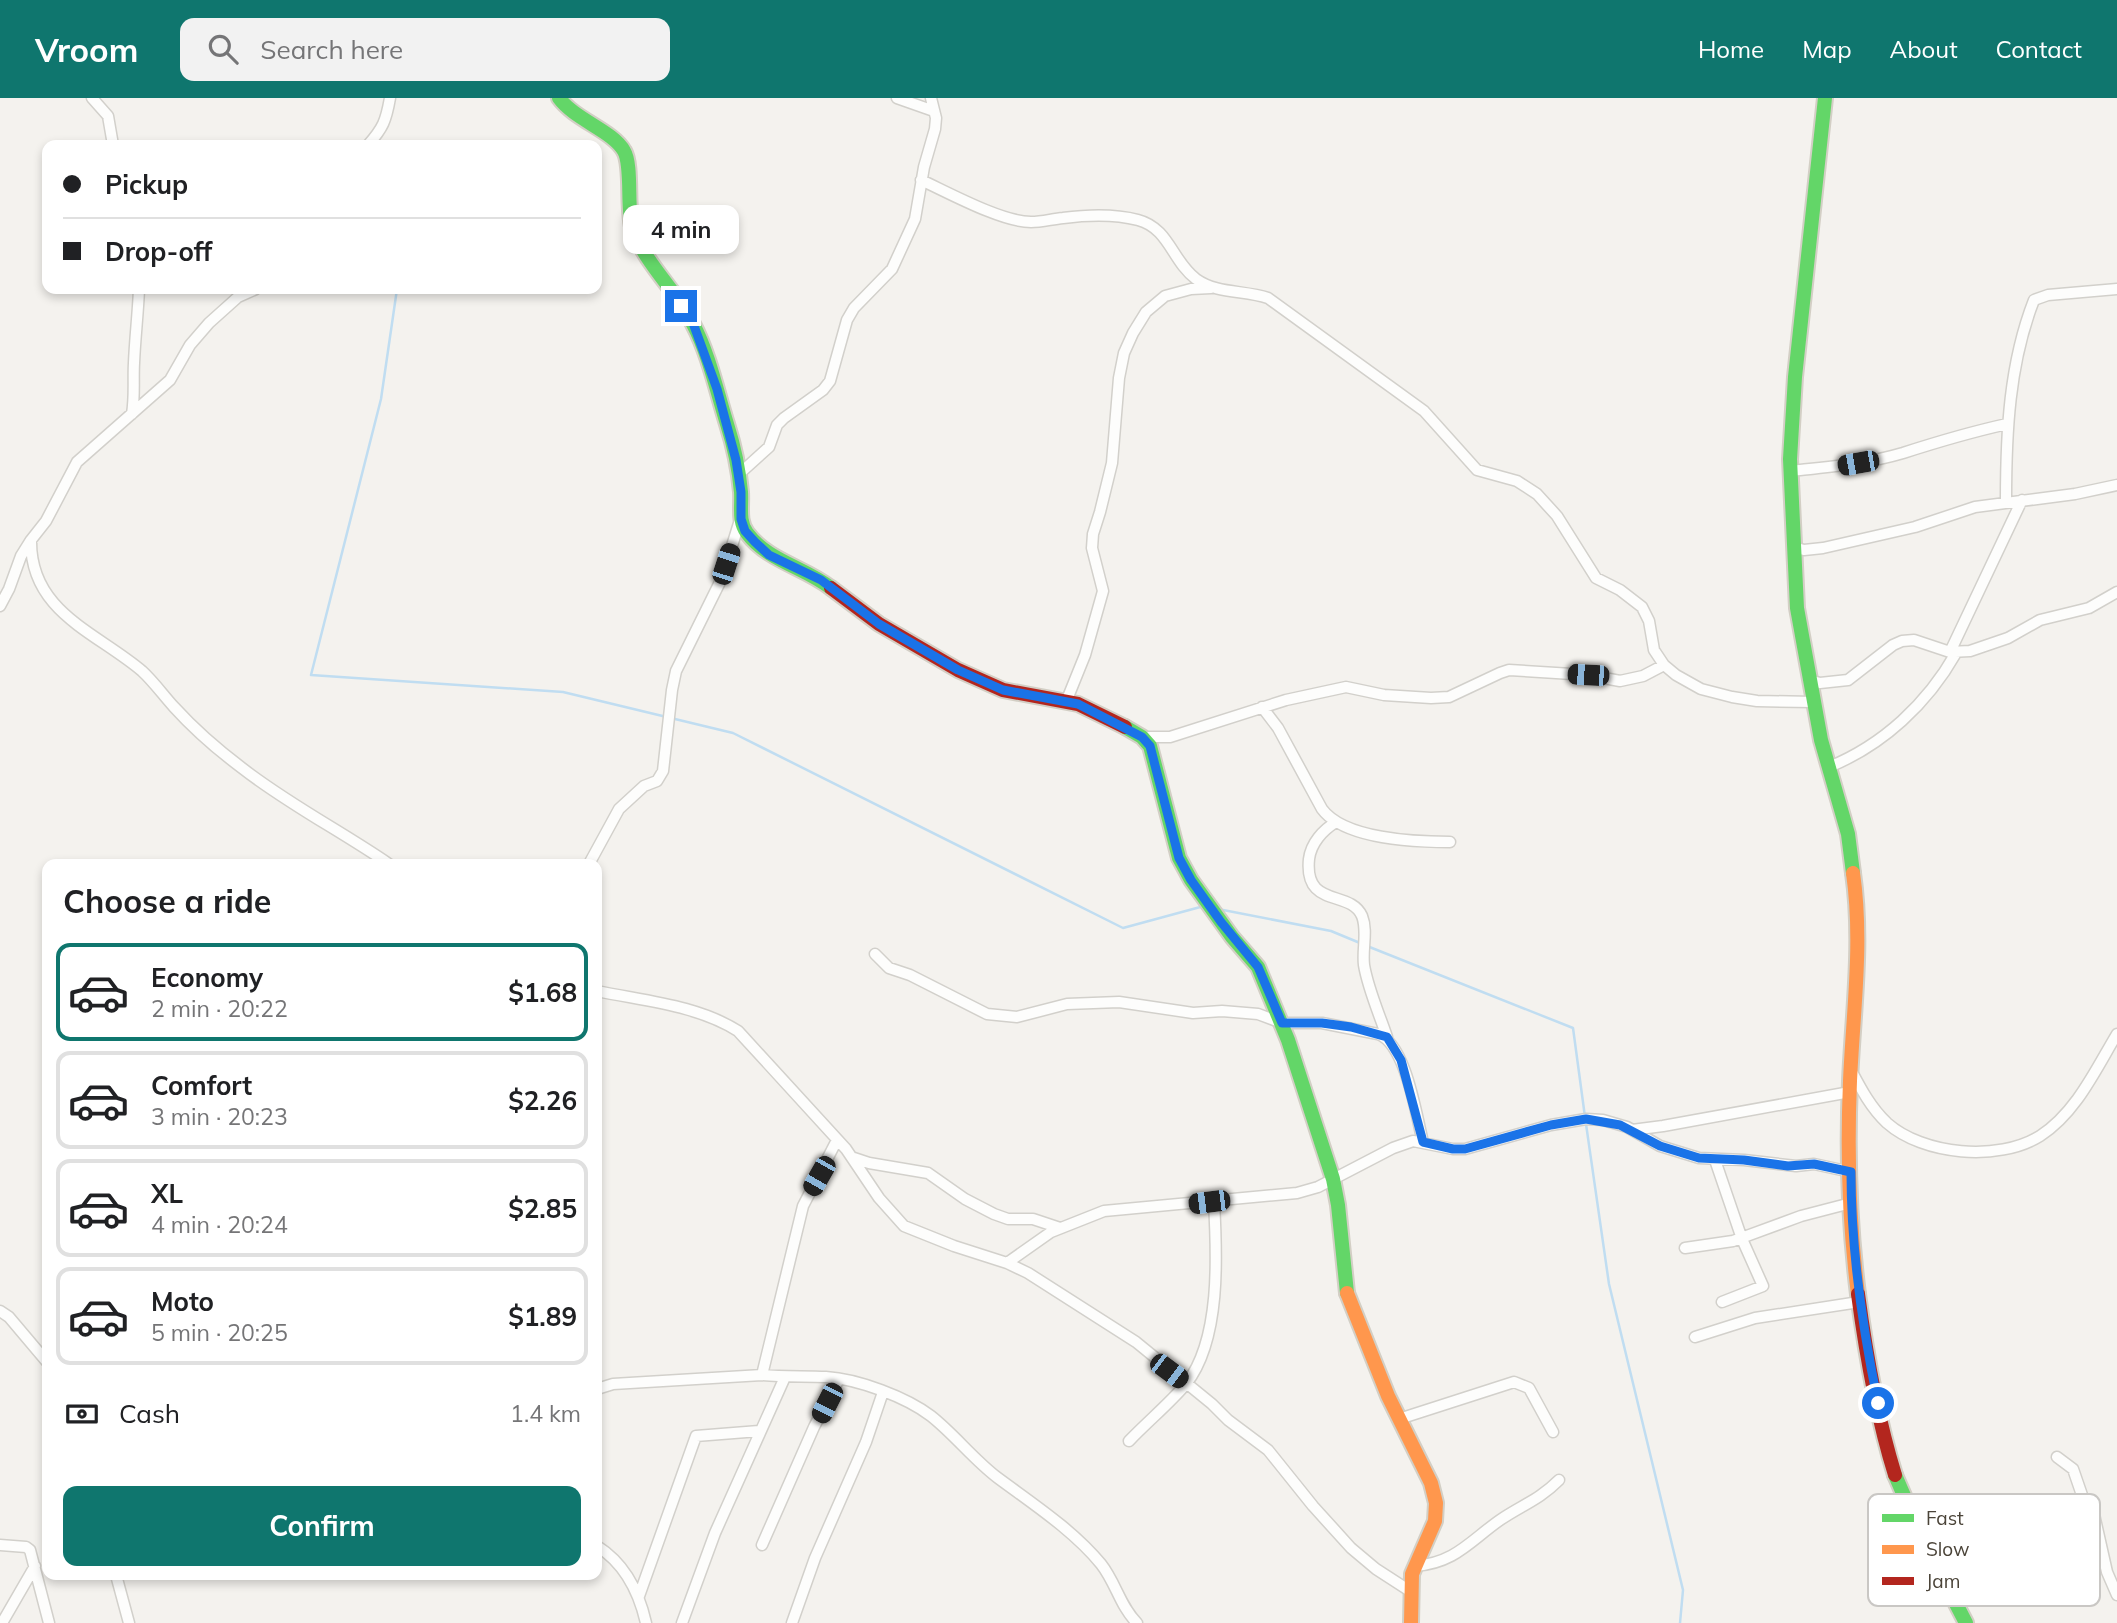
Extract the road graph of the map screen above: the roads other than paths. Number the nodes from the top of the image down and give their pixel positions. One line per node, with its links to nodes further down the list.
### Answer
1 (92, 98): 8 (street)
2 (390, 98): 9 (street)
3 (559, 98): 18 (street)
4 (897, 98): 7 (street)
5 (931, 98): 7 (street)
6 (1825, 98): 17 (street)
7 (934, 111): 10 (street)
8 (112, 140)
9 (373, 140)
10 (921, 180): 11 (street); 18 (street)
11 (1211, 288): 28 (street); 30 (street)
12 (2117, 289): 16 (street)
13 (139, 294): 15 (street)
14 (245, 294): 15 (street)
15 (131, 414): 23 (street)
16 (2007, 425): 17 (street); 21 (street)
17 (1791, 471): 24 (street)
18 (738, 475): 22 (street)
19 (2117, 485): 20 (street)
20 (2022, 499): 21 (street); 27 (street)
21 (2006, 501): 24 (street)
22 (741, 519): 30 (street); 38 (street)
23 (31, 540): 26 (street); 37 (street)
24 (1793, 547): 29 (street)
25 (2117, 592): 27 (street)
26 (0, 606)
27 (1953, 652): 29 (street); 34 (street)
28 (1664, 665): 31 (street); 32 (street)
29 (1809, 680): 31 (street)
30 (1066, 702): 33 (street)
31 (1813, 702): 34 (street)
32 (1262, 707): 33 (street); 35 (street)
33 (1142, 737): 41 (street)
34 (1829, 767): 44 (street)
35 (1336, 821): 36 (street); 43 (street)
36 (1450, 842)
37 (381, 859)
38 (592, 859)
39 (875, 954): 41 (street)
40 (602, 991): 47 (street)
41 (1282, 1023): 43 (street); 52 (street)
42 (2117, 1034): 44 (street)
43 (1387, 1037): 48 (street)
44 (1851, 1069): 45 (street)
45 (1850, 1093): 46 (street); 51 (street)
46 (1632, 1130): 48 (street); 50 (street)
47 (837, 1140): 49 (street); 64 (street)
48 (1423, 1142): 52 (street)
49 (854, 1158): 55 (street); 58 (street)
50 (1714, 1160): 51 (street); 56 (street)
51 (1851, 1172): 54 (street)
52 (1333, 1179): 53 (street); 70 (street)
53 (1214, 1202): 55 (street); 67 (street)
54 (1850, 1203): 56 (street); 59 (street)
55 (1060, 1228): 58 (street)
56 (1742, 1239): 57 (street); 60 (street)
57 (1685, 1248)
58 (1007, 1263): 67 (street)
59 (1858, 1301): 62 (street); 76 (street)
60 (1722, 1302)
61 (0, 1311): 63 (street)
62 (1695, 1337)
63 (42, 1356)
64 (762, 1375): 65 (street); 68 (street)
65 (785, 1377): 66 (street); 71 (street)
66 (839, 1379): 69 (street); 80 (street)
67 (1186, 1384): 73 (street); 85 (street)
68 (602, 1388)
69 (883, 1392): 94 (street); 95 (street)
70 (1399, 1419): 72 (street); 83 (street)
71 (760, 1430): 87 (street); 93 (street)
72 (1553, 1432)
73 (1129, 1441)
74 (2057, 1457): 77 (street)
75 (1559, 1480): 83 (street)
76 (1904, 1494)
77 (2081, 1494)
78 (2100, 1537): 86 (street)
79 (0, 1545): 82 (street)
80 (762, 1545)
81 (602, 1549): 87 (street)
82 (35, 1566): 89 (street); 90 (street)
83 (1415, 1566): 85 (street)
84 (117, 1580): 91 (street)
85 (1409, 1591): 96 (street)
86 (2117, 1595)
87 (639, 1596): 92 (street)
88 (1957, 1606): 97 (street)
89 (2, 1623)
90 (49, 1623)
91 (129, 1623)
92 (646, 1623)
93 (682, 1623)
94 (792, 1623)
95 (1137, 1623)
96 (1411, 1623)
97 (1966, 1623)

